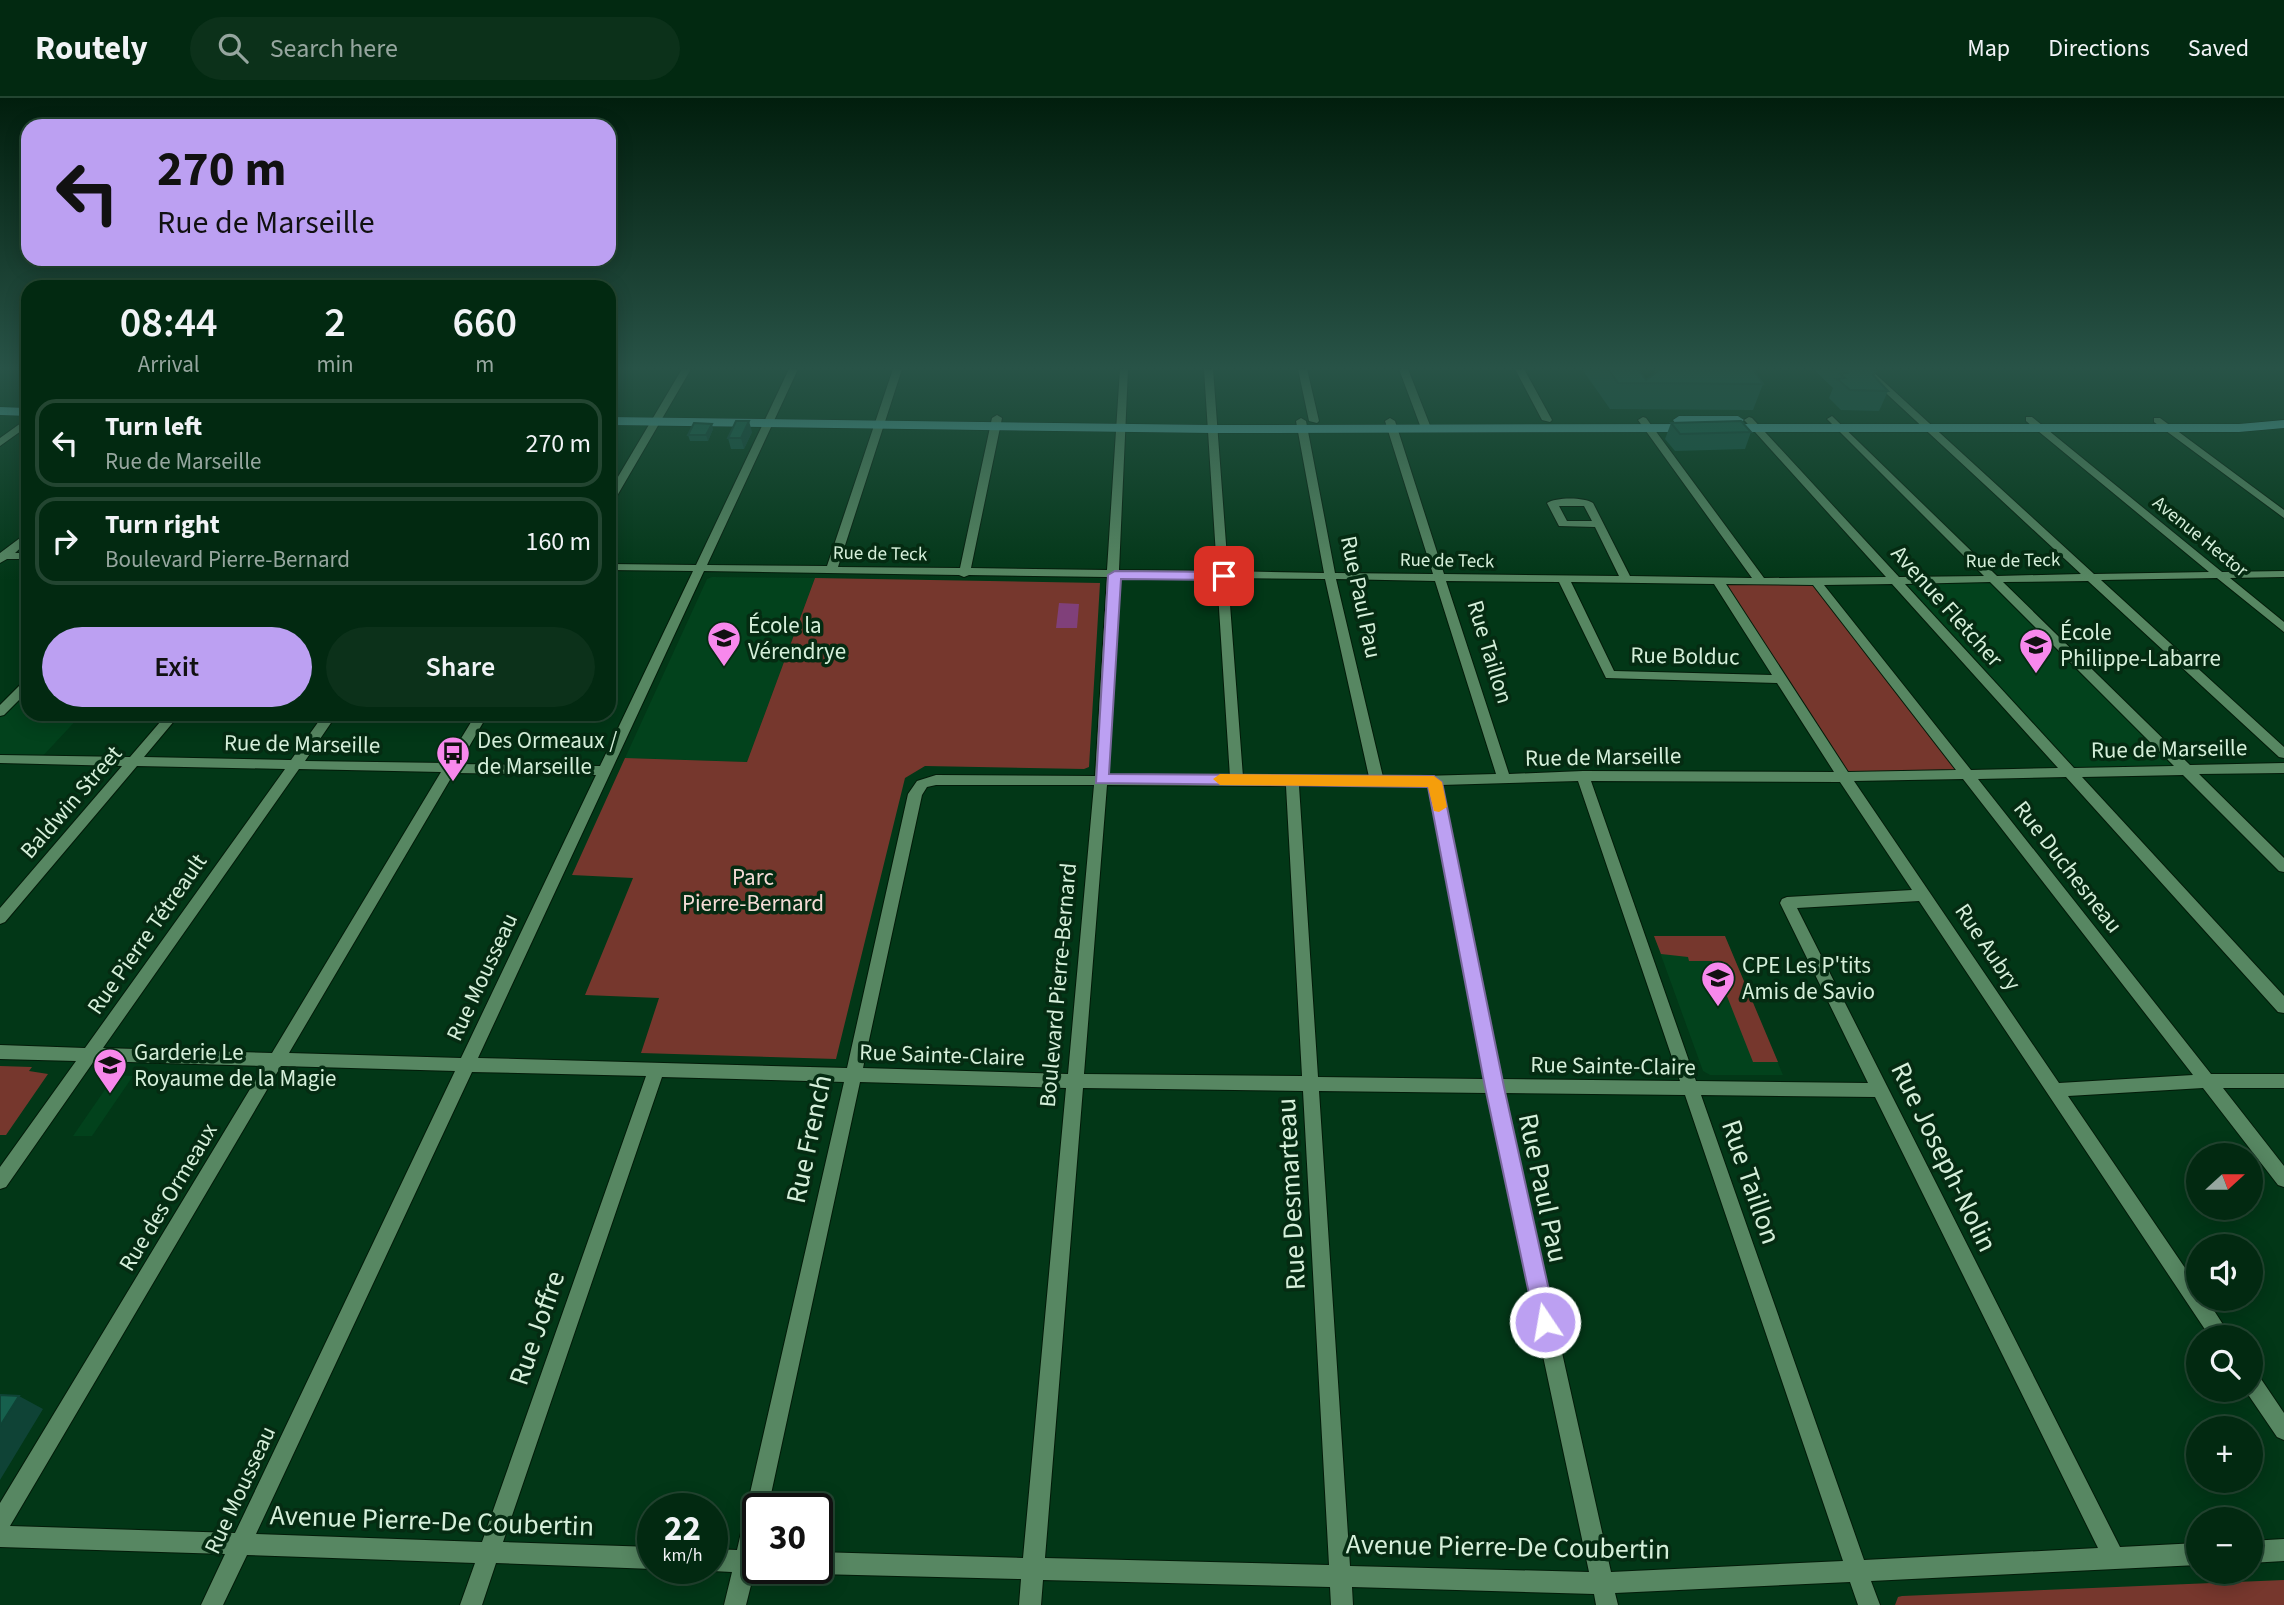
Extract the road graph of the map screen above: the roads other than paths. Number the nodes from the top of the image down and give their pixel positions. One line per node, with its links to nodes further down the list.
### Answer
1 (646, 439): 15 (street)
2 (761, 439): 22 (street, Rue Mousseau)
3 (875, 439): 23 (street)
4 (993, 439): 24 (street)
5 (1120, 439): 26 (street, Boulevard Pierre-Bernard)
6 (1213, 439): 28 (street)
7 (1308, 439): 29 (street, Rue Paul Pau)
8 (1396, 439): 30 (street, Rue Taillon)
9 (1657, 439): 37 (street)
10 (1766, 439): 36 (street, Avenue Fletcher)
11 (1852, 439): 32 (street)
12 (1938, 439): 31 (street)
13 (2054, 439): 27 (street, Avenue Hector)
14 (2183, 439): 16 (street)
15 (616, 488)
16 (2284, 515)
17 (1598, 524): 34 (street)
18 (21, 541): 20 (street)
19 (21, 556): 20 (street)
20 (1, 557)
21 (616, 567): 22 (street, Rue de Teck)
22 (700, 568): 23 (street, Rue de Teck); 53 (street, Rue Mousseau)
23 (831, 570): 24 (street, Rue de Teck)
24 (964, 574): 26 (street, Rue de Teck)
25 (2284, 574): 27 (street, Rue de Teck)
26 (1115, 575): 28 (street, Rue de Teck); 58 (street, Boulevard Pierre-Bernard)
27 (2219, 575): 31 (street, Rue de Teck); 39 (street, Avenue Hector)
28 (1224, 576): 29 (street, Rue de Teck); 59 (street)
29 (1330, 577): 30 (street, Rue de Teck); 62 (street, Rue Paul Pau)
30 (1442, 578): 33 (street, Rue de Teck); 60 (street, Rue Taillon)
31 (2090, 578): 32 (street, Rue de Teck); 46 (street)
32 (1994, 579): 36 (street, Rue de Teck); 52 (street)
33 (1564, 580): 34 (street, Rue de Teck); 40 (street, Rue Bolduc)
34 (1626, 580): 35 (street, Rue de Teck)
35 (1718, 581): 37 (street, Rue de Teck); 40 (street, Rue Aubry)
36 (1896, 581): 38 (street, Rue de Teck); 54 (street, Avenue Fletcher)
37 (1761, 582): 38 (street, Rue de Teck)
38 (1816, 582): 55 (street, Rue Duchesneau)
39 (2284, 628)
40 (1780, 679): 57 (street, Rue Aubry)
41 (21, 691): 42 (street)
42 (0, 712)
43 (168, 721): 48 (street, Baldwin Street)
44 (326, 721): 49 (street, Rue Pierre Tétreault)
45 (478, 721): 50 (street, Rue des Ormeaux)
46 (2284, 754)
47 (0, 759): 48 (street, Rue de Marseille)
48 (134, 761): 49 (street, Rue de Marseille); 67 (street, Baldwin Street)
49 (294, 765): 50 (street, Rue de Marseille); 70 (street, Rue Pierre Tétreault)
50 (450, 768): 53 (street, Rue de Marseille); 71 (street, Rue des Ormeaux)
51 (2284, 768): 52 (street, Rue de Marseille)
52 (2185, 769): 54 (street, Rue de Marseille); 65 (street)
53 (604, 771): 72 (street, Rue Mousseau)
54 (2070, 772): 55 (street, Rue de Marseille); 68 (street, Avenue Fletcher)
55 (1967, 774): 57 (street, Rue de Marseille); 76 (street, Rue Duchesneau)
56 (1583, 776): 57 (street, Rue de Marseille); 60 (street, Rue de Marseille); 80 (street, Rue Taillon)
57 (1844, 777): 66 (street, Rue Aubry)
58 (1102, 779): 59 (street, Rue de Marseille); 64 (street, Rue de Marseille); 75 (street, Boulevard Pierre-Bernard)
59 (1237, 779): 61 (street, Rue de Marseille)
60 (1504, 779): 63 (street, Rue de Marseille)
61 (1292, 780): 62 (street, Rue de Marseille); 78 (street, Rue Desmarteau)
62 (1377, 782): 63 (street, Rue de Marseille)
63 (1434, 782): 79 (street, Rue Paul Pau)
64 (922, 784): 74 (street, Rue French)
65 (2284, 867)
66 (1923, 895): 81 (street, Rue Joseph-Nolin); 82 (street, Rue Aubry)
67 (0, 918)
68 (2284, 1007)
69 (0, 1052): 70 (street, Rue Sainte-Claire)
70 (91, 1054): 71 (street, Rue Sainte-Claire); 84 (street, Rue Pierre Tétreault)
71 (274, 1062): 72 (street, Rue Sainte-Claire); 89 (street, Rue des Ormeaux)
72 (465, 1065): 73 (street, Rue Sainte-Claire); 91 (street, Rue Mousseau)
73 (656, 1070): 74 (street, Rue Sainte-Claire); 93 (street, Rue Joffre)
74 (853, 1075): 75 (street, Rue Sainte-Claire); 88 (street, Rue French)
75 (1074, 1081): 78 (street, Rue Sainte-Claire); 99 (street, Boulevard Pierre-Bernard)
76 (2207, 1081): 77 (street); 82 (street); 83 (street, Rue Duchesneau)
77 (2284, 1081)
78 (1311, 1086): 79 (street, Rue Sainte-Claire); 101 (street, Rue Desmarteau)
79 (1494, 1087): 80 (street, Rue Sainte-Claire); 102 (street, Rue Paul Pau)
80 (1691, 1090): 81 (street, Rue Sainte-Claire); 100 (street, Rue Taillon)
81 (1882, 1090): 97 (street, Rue Joseph-Nolin)
82 (2055, 1090): 85 (street, Rue Aubry)
83 (2284, 1179)
84 (0, 1181)
85 (2213, 1325)
86 (2263, 1399): 87 (street)
87 (2284, 1430)
88 (762, 1493)
89 (0, 1523)
90 (0, 1536): 91 (street, Avenue Pierre-De Coubertin)
91 (239, 1546): 93 (street, Avenue Pierre-De Coubertin); 104 (street, Rue Mousseau)
92 (2284, 1550): 94 (street)
93 (488, 1551): 96 (street, Avenue Pierre-De Coubertin); 105 (street, Rue Joffre)
94 (2263, 1551)
95 (2186, 1555): 97 (street, Avenue Pierre-De Coubertin)
96 (637, 1557)
97 (2114, 1558): 100 (street, Avenue Pierre-De Coubertin)
98 (833, 1563): 99 (street, Avenue Pierre-De Coubertin)
99 (1032, 1567): 101 (street, Avenue Pierre-De Coubertin); 107 (street, Boulevard Pierre-Bernard)
100 (1857, 1571): 102 (street, Avenue Pierre-De Coubertin); 110 (street, Rue Taillon)
101 (1339, 1576): 102 (street, Avenue Pierre-De Coubertin); 108 (street, Rue Desmarteau)
102 (1602, 1583): 109 (street, Rue Paul Pau)
103 (743, 1584): 106 (street, Rue French)
104 (212, 1605)
105 (471, 1605)
106 (735, 1605)
107 (1030, 1605)
108 (1342, 1605)
109 (1607, 1605)
110 (1869, 1605)

